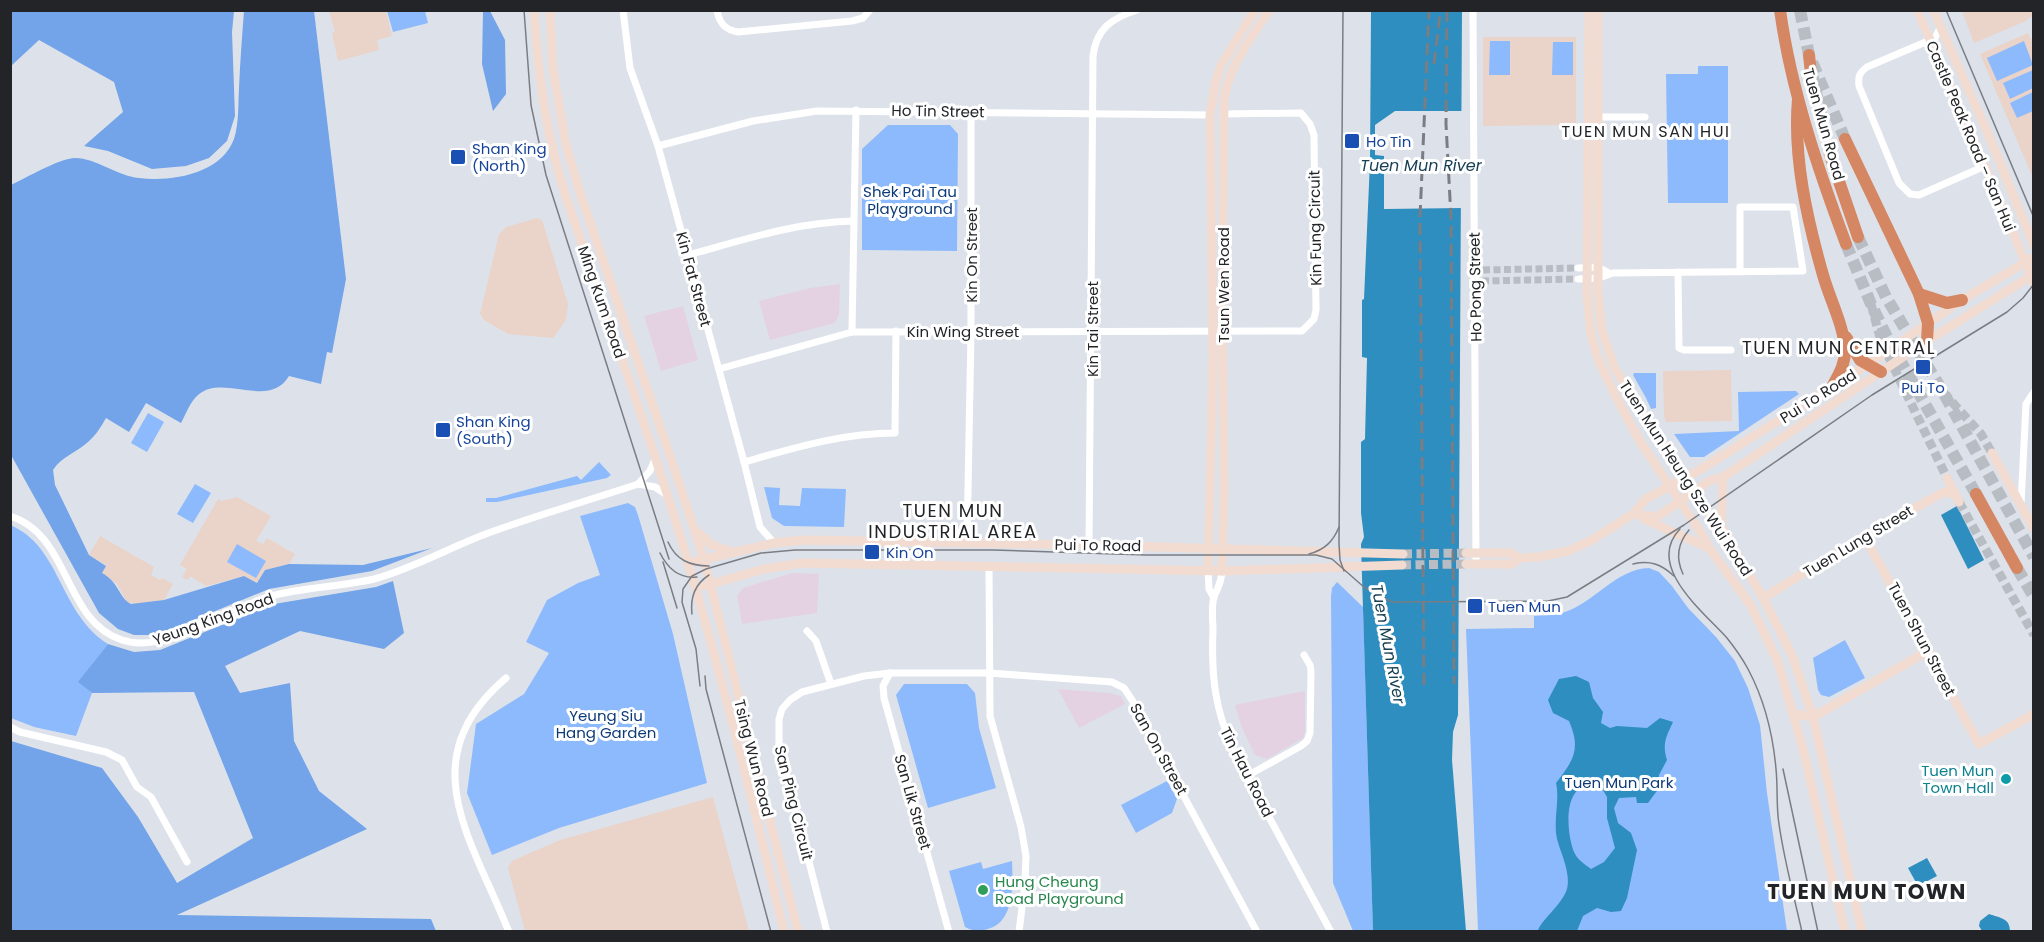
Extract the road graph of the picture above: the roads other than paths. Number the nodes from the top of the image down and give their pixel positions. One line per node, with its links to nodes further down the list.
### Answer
1 (534, 10): 62 (main road, Ming Kum Road)
2 (550, 10): 77 (main road, Ming Kum Road)
3 (622, 10): 28 (street, Kin Fat Street)
4 (717, 10): 5 (street)
5 (870, 10)
6 (1137, 10): 22 (street, Kin Tai Street)
7 (1256, 10): 24 (main road, Tsun Wen Road)
8 (1269, 10): 23 (main road, Tsun Wen Road)
9 (1473, 10): 87 (street, Ho Pong Street)
10 (1589, 10): 38 (main road, Tuen Mun Heung Sze Wui Road)
11 (1598, 10): 25 (main road, Tuen Mun Heung Sze Wui Road)
12 (1780, 10): 19 (highway, Tuen Mun Road)
13 (1917, 10): 16 (main road, Castle Peak Road – San Hui)
14 (1933, 10): 15 (main road, Castle Peak Road – San Hui)
15 (1940, 28): 16 (street); 34 (main road, Castle Peak Road – San Hui)
16 (1930, 40): 30 (main road, Castle Peak Road – San Hui); 30 (street)
17 (1809, 55): 18 (highway, Tuen Mun Road)
18 (1811, 73)
19 (1798, 99): 33 (highway, Tuen Mun Road); 47 (highway)
20 (855, 110): 21 (street, Ho Tin Street); 28 (street, Ho Tin Street); 31 (street)
21 (971, 112): 22 (street, Ho Tin Street); 53 (street, Kin On Street)
22 (1093, 114): 24 (street, Ho Tin Street); 50 (street, Kin Tai Street)
23 (1223, 114): 24 (main road, Ho Tin Street); 51 (main road, Tsun Wen Road); 51 (street, Kin Fung Circuit)
24 (1210, 115): 51 (main road, Tsun Wen Road)
25 (1599, 117): 26 (street); 37 (main road, Tuen Mun Heung Sze Wui Road)
26 (1645, 117)
27 (1845, 139): 45 (highway)
28 (658, 146): 35 (street, Kin Fat Street)
29 (1830, 154): 32 (highway, Tuen Mun Road)
30 (1985, 166): 36 (main road, Castle Peak Road – San Hui)
31 (854, 221): 35 (street); 52 (street)
32 (1858, 237)
33 (1846, 244)
34 (2034, 246)
35 (688, 255): 57 (street, Kin Fat Street)
36 (2029, 260): 44 (main road, Castle Peak Road – San Hui); 46 (main road, Pui To Road)
37 (1598, 267): 38 (street); 41 (street); 43 (main road, Tuen Mun Heung Sze Wui Road)
38 (1583, 268): 42 (main road, Tuen Mun Heung Sze Wui Road)
39 (1678, 272): 40 (street); 41 (street); 55 (street)
40 (1740, 272): 40 (street)
41 (1610, 273): 43 (street)
42 (1583, 278): 43 (street); 68 (main road, Tuen Mun Heung Sze Wui Road)
43 (1599, 278): 64 (main road, Tuen Mun Heung Sze Wui Road)
44 (2032, 278): 54 (main road, Pui To Road)
45 (1919, 294): 46 (highway); 48 (highway)
46 (1962, 300): 48 (main road, Pui To Road)
47 (1839, 322): 56 (highway); 59 (highway)
48 (1928, 323): 54 (highway); 56 (main road, Pui To Road)
49 (896, 331): 52 (street, Kin Wing Street); 53 (street, Kin Wing Street); 63 (street)
50 (1091, 331): 51 (street, Kin Wing Street); 53 (street, Kin Wing Street); 82 (street, Kin Tai Street)
51 (1218, 331): 83 (main road, Tsun Wen Road); 84 (main road, Tsun Wen Road)
52 (852, 332): 57 (street, Kin Wing Street)
53 (971, 332): 81 (street, Kin On Street)
54 (1927, 341): 58 (main road, Pui To Road)
55 (1731, 350)
56 (1866, 365): 58 (highway); 59 (main road, Pui To Road)
57 (719, 369): 63 (street, Kin Fat Street)
58 (1881, 372): 65 (main road, Pui To Road)
59 (1833, 385): 64 (main road, Pui To Road)
60 (2034, 392): 73 (street)
61 (1992, 453): 73 (main road)
62 (655, 458): 67 (street); 71 (main road, Ming Kum Road)
63 (744, 462): 80 (street, Kin Fat Street)
64 (1684, 477): 68 (main road, Pui To Road); 69 (main road, Tuen Mun Heung Sze Wui Road)
65 (1723, 477): 69 (main road, Pui To Road); 76 (main road)
66 (1947, 478): 79 (main road, Tuen Lung Street)
67 (638, 484): 71 (street); 75 (street, Yeung King Road)
68 (1669, 486): 72 (main road, Tuen Mun Heung Sze Wui Road); 74 (main road, Pui To Road)
69 (1693, 494): 72 (main road, Pui To Road); 76 (main road, Tuen Mun Heung Sze Wui Road)
70 (1976, 494): 96 (highway)
71 (667, 495): 91 (main road, Ming Kum Road)
72 (1680, 502): 74 (main road, Pui To Road); 85 (main road, Tuen Mun Heung Sze Wui Road)
73 (2021, 507): 78 (main road)
74 (1633, 514): 85 (main road); 89 (main road, Pui To Road)
75 (10, 516)
76 (1721, 526): 102 (main road, Tuen Mun Heung Sze Wui Road)
77 (694, 529): 86 (main road); 90 (main road, Ming Kum Road)
78 (2034, 529)
79 (1864, 536): 102 (main road, Tuen Lung Street); 104 (main road, Tuen Shun Street)
80 (774, 543): 81 (main road, Pui To Road); 86 (main road, Pui To Road)
81 (967, 543): 82 (main road, Pui To Road)
82 (1089, 544): 83 (main road, Pui To Road)
83 (1209, 548): 84 (main road, Pui To Road); 97 (main road, Tsun Wen Road)
84 (1224, 548): 88 (main road, Pui To Road); 98 (main road, Tsun Wen Road)
85 (1709, 549): 110 (main road, Tuen Mun Heung Sze Wui Road)
86 (733, 552): 90 (main road, Pui To Road)
87 (1471, 553): 89 (main road, Pui To Road); 94 (street, Ho Pong Street)
88 (1403, 554)
89 (1519, 558): 94 (main road, Pui To Road)
90 (704, 559): 91 (main road, Pui To Road); 99 (main road, Ming Kum Road)
91 (688, 563): 100 (main road, Ming Kum Road)
92 (1402, 564): 98 (main road, Pui To Road)
93 (1466, 564): 94 (main road, Pui To Road)
94 (1476, 564)
95 (989, 567): 97 (main road, Pui To Road); 99 (main road, Pui To Road); 107 (street)
96 (2017, 568)
97 (1208, 570): 98 (main road, Pui To Road); 101 (street, Tin Hau Road)
98 (1222, 571): 101 (street, Tin Hau Road)
99 (710, 584): 100 (main road, Pui To Road); 118 (main road, Tsing Wun Road)
100 (696, 588): 117 (main road, Tsing Wun Road)
101 (1214, 598): 114 (street, Tin Hau Road)
102 (1763, 598): 112 (main road, Tuen Mun Heung Sze Wui Road)
103 (807, 631): 109 (street)
104 (1928, 651): 111 (main road, Tuen Shun Street); 112 (main road)
105 (1304, 655): 114 (street)
106 (890, 673): 107 (street, San Ping Circuit); 109 (street, San Ping Circuit); 120 (street, San Lik Street)
107 (989, 673): 121 (street); 122 (street, San On Street)
108 (506, 678): 116 (street)
109 (831, 684): 119 (street, San Ping Circuit)
110 (1794, 714): 112 (main road); 124 (main road, Tuen Mun Heung Sze Wui Road)
111 (2034, 714)
112 (1813, 717): 125 (main road, Tuen Mun Heung Sze Wui Road)
113 (10, 727): 115 (street)
114 (1247, 776): 123 (street, Tin Hau Road)
115 (187, 862)
116 (509, 932)
117 (784, 932)
118 (798, 932)
119 (828, 932)
120 (949, 932)
121 (1019, 932)
122 (1257, 932)
123 (1331, 932)
124 (1845, 932)
125 (1862, 932)

